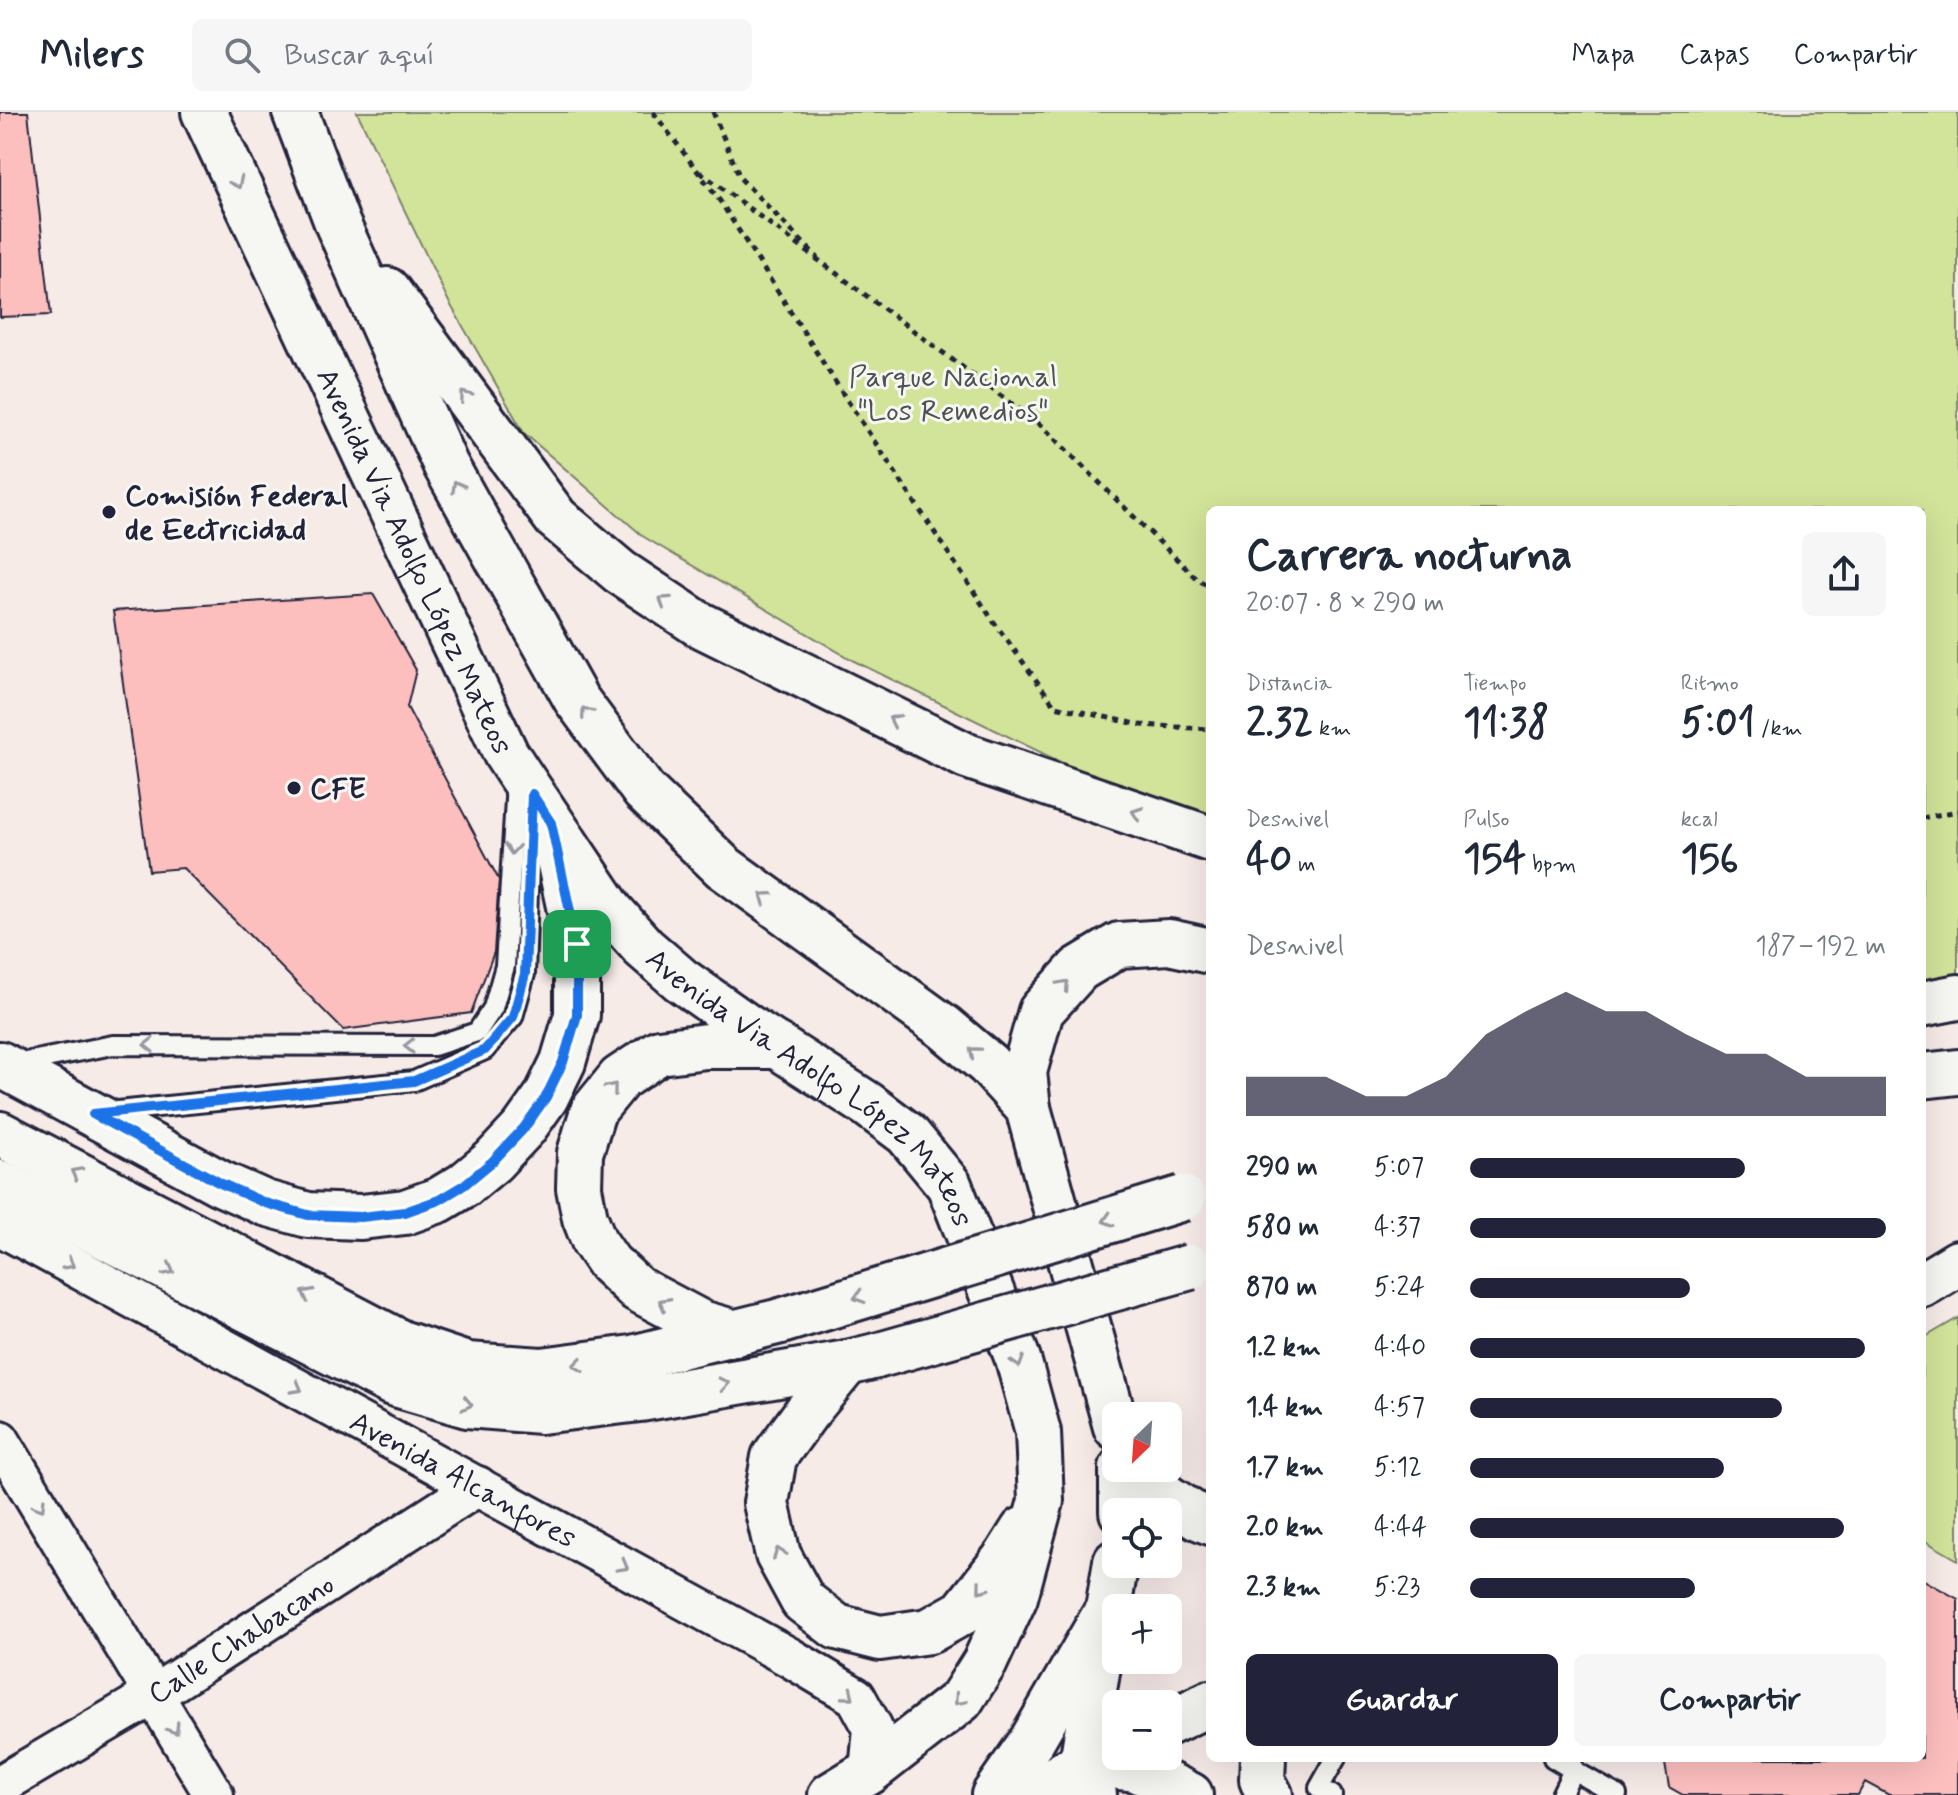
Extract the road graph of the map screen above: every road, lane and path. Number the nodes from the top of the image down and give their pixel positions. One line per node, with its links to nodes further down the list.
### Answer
1 (204, 112): 10 (main road, Avenida Via Adolfo López Mateos, one-way to 10)
2 (295, 112): 6 (main road)
3 (653, 112): 5 (path)
4 (713, 112): 7 (path)
5 (694, 167): 7 (path); 9 (path)
6 (338, 225): 13 (main road, one-way to 6); 21 (main road, one-way to 6)
7 (832, 271): 8 (path)
8 (1206, 585)
9 (1206, 729)
10 (533, 796): 17 (main road, Avenida Via Adolfo López Mateos); 18 (lane, one-way to 18); 22 (lane); 22 (main road)
11 (1958, 811): 12 (path)
12 (1926, 817)
13 (1206, 838)
14 (1206, 950): 21 (main road, one-way to 14)
15 (1958, 997): 16 (main road)
16 (1926, 1003)
17 (778, 1046): 30 (main road, one-way to 17); 36 (main road, Avenida Via Adolfo López Mateos, one-way to 36)
18 (2, 1065): 22 (main road)
19 (1958, 1072): 20 (main road)
20 (1926, 1076)
21 (1028, 1108): 32 (main road)
22 (93, 1114)
23 (0, 1134): 30 (main road, one-way to 23)
24 (0, 1183): 31 (main road, Avenida Alcanfores, one-way to 31)
25 (1196, 1194): 30 (main road, one-way to 30, bridge)
26 (0, 1226): 35 (street, Avenida Alcanfores, one-way to 35)
27 (1958, 1263): 29 (main road)
28 (1200, 1264): 31 (main road, Avenida Alcanfores, bridge)
29 (1926, 1283)
30 (736, 1333)
31 (862, 1359): 36 (main road, one-way to 31)
32 (1110, 1402)
33 (0, 1440): 40 (street, one-way to 40)
34 (1154, 1482): 37 (main road)
35 (478, 1486): 40 (street, Calle Chabacano); 47 (street, Avenida Alcanfores, one-way to 47)
36 (1041, 1501): 47 (main road, Avenida Via Adolfo López Mateos, one-way to 47)
37 (1206, 1520)
38 (1102, 1619): 51 (main road)
39 (1104, 1674): 46 (main road)
40 (153, 1695): 48 (street, Calle Chabacano); 49 (street, one-way to 49)
41 (1206, 1705): 42 (main road)
42 (1182, 1716)
43 (1263, 1762): 54 (main road)
44 (1334, 1762): 55 (lane)
45 (1572, 1764): 56 (lane); 57 (lane)
46 (1097, 1768): 52 (main road); 53 (main road)
47 (869, 1772): 50 (main road, Avenida Via Adolfo López Mateos)
48 (0, 1785)
49 (214, 1795)
50 (831, 1795)
51 (994, 1795)
52 (1028, 1795)
53 (1190, 1795)
54 (1270, 1795)
55 (1332, 1795)
56 (1561, 1795)
57 (1617, 1795)

